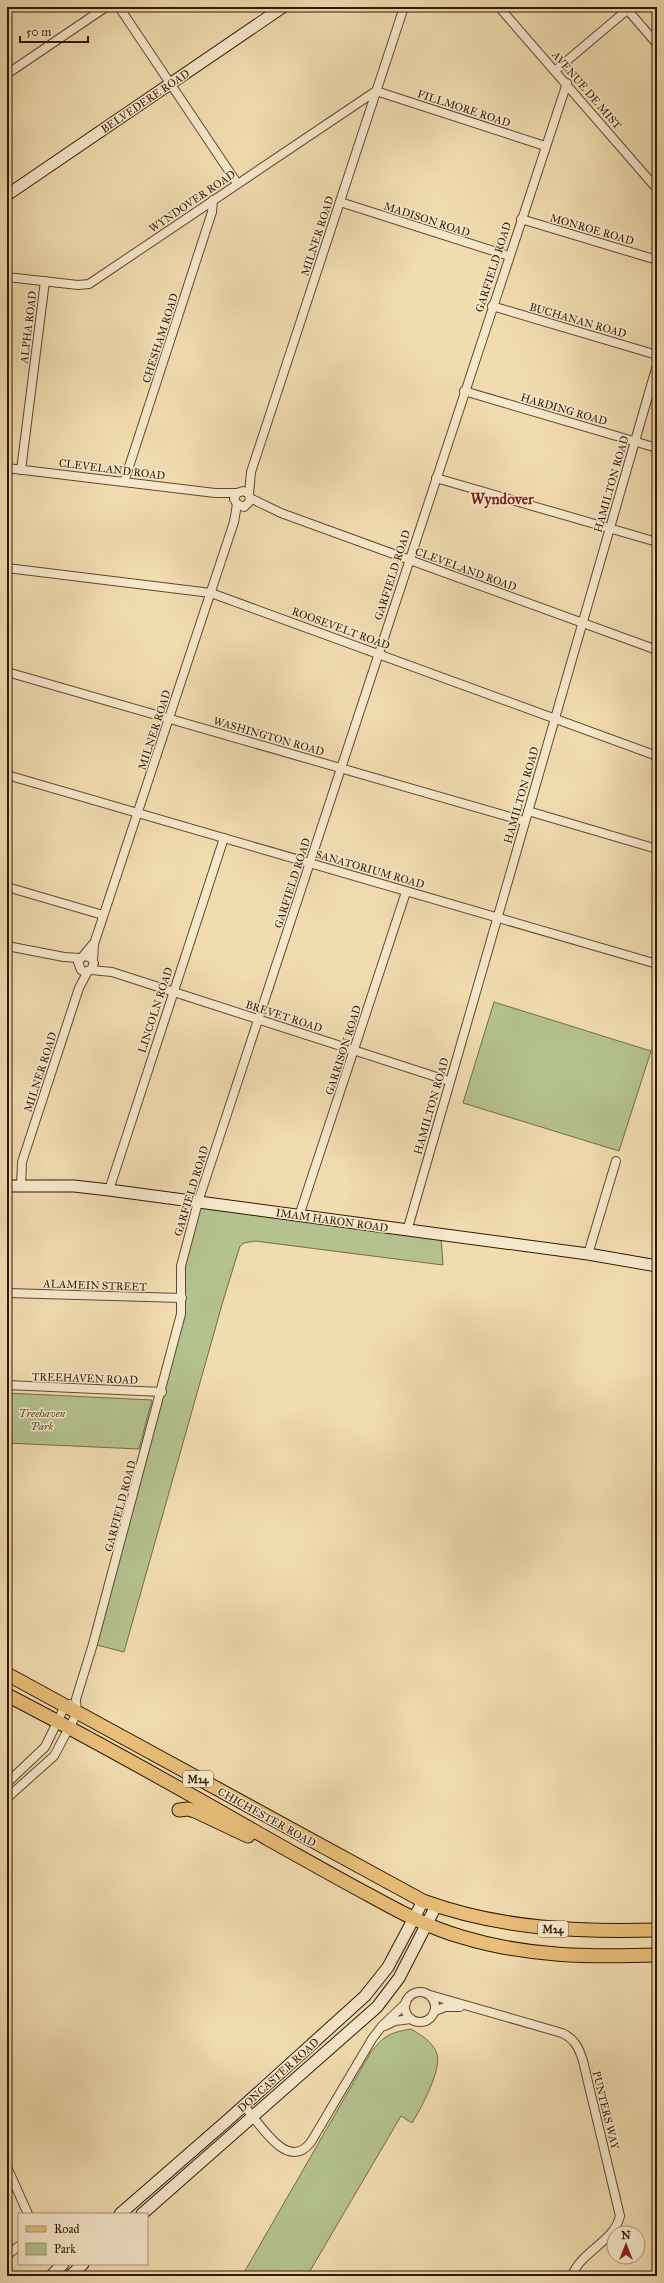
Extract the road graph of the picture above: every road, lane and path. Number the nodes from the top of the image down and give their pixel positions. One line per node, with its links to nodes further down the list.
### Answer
1 (106, 7): 9 (street)
2 (119, 7): 10 (street)
3 (283, 7): 10 (street, BELVEDERE ROAD)
4 (404, 7): 12 (street, MILNER ROAD)
5 (499, 7): 8 (street, AVENUE DE MIST)
6 (626, 8): 7 (street); 8 (street)
7 (657, 44)
8 (556, 70): 11 (street, AVENUE DE MIST)
9 (7, 74)
10 (170, 83): 14 (street); 16 (street, BELVEDERE ROAD)
11 (567, 83): 13 (street, GARFIELD ROAD); 15 (street, AVENUE DE MIST)
12 (376, 91): 13 (street, FILLMORE ROAD); 14 (street, WYNDOVER ROAD); 18 (street, MILNER ROAD)
13 (545, 146): 19 (street, GARFIELD ROAD)
14 (237, 184): 17 (street, WYNDOVER ROAD)
15 (657, 190)
16 (7, 195)
17 (212, 200): 23 (street, WYNDOVER ROAD); 33 (street, CHESHAM ROAD)
18 (340, 202): 20 (street, MADISON ROAD); 34 (street, MILNER ROAD)
19 (521, 219): 20 (street, GARFIELD ROAD); 21 (street, MONROE ROAD)
20 (509, 256): 24 (street, GARFIELD ROAD)
21 (657, 260)
22 (7, 277): 23 (street, WYNDOVER ROAD)
23 (45, 281): 31 (street, ALPHA ROAD)
24 (492, 306): 25 (street, BUCHANAN ROAD); 27 (street, GARFIELD ROAD)
25 (657, 355)
26 (657, 365): 28 (street, HAMILTON ROAD)
27 (464, 391): 28 (street, HARDING ROAD); 32 (street, GARFIELD ROAD)
28 (635, 441): 29 (street, HARDING ROAD); 35 (street, HAMILTON ROAD)
29 (657, 448)
30 (7, 468): 31 (street, CLEVELAND ROAD)
31 (21, 470): 33 (street, CLEVELAND ROAD)
32 (436, 478): 35 (street); 37 (street, GARFIELD ROAD)
33 (124, 482): 34 (street, CLEVELAND ROAD)
34 (242, 499): 37 (street, CLEVELAND ROAD); 39 (street, MILNER ROAD)
35 (610, 529): 36 (street); 40 (street, HAMILTON ROAD)
36 (657, 542)
37 (409, 560): 40 (street, CLEVELAND ROAD); 42 (street, GARFIELD ROAD)
38 (7, 568): 39 (street, ROOSEVELT ROAD)
39 (211, 592): 42 (street, ROOSEVELT ROAD); 44 (street, MILNER ROAD)
40 (583, 623): 41 (street, CLEVELAND ROAD); 45 (street, HAMILTON ROAD)
41 (657, 650)
42 (378, 654): 45 (street, ROOSEVELT ROAD); 47 (street, GARFIELD ROAD)
43 (7, 672): 44 (street, WASHINGTON ROAD)
44 (169, 719): 47 (street, WASHINGTON ROAD); 50 (street, MILNER ROAD)
45 (554, 719): 46 (street, ROOSEVELT ROAD); 49 (street, HAMILTON ROAD)
46 (657, 756)
47 (340, 768): 51 (street, WASHINGTON ROAD); 54 (street, GARFIELD ROAD)
48 (7, 775): 50 (street, SANATORIUM ROAD)
49 (528, 811): 51 (street, HAMILTON ROAD); 53 (street)
50 (138, 813): 52 (street, SANATORIUM ROAD); 57 (street, MILNER ROAD)
51 (524, 821): 58 (street, HAMILTON ROAD)
52 (224, 838): 54 (street, SANATORIUM ROAD); 62 (street, LINCOLN ROAD)
53 (657, 849)
54 (310, 863): 56 (street, SANATORIUM ROAD); 63 (street, GARFIELD ROAD)
55 (7, 887): 57 (street)
56 (406, 892): 58 (street, SANATORIUM ROAD); 64 (street, GARRISON ROAD)
57 (104, 916): 60 (street, MILNER ROAD)
58 (497, 918): 61 (street, SANATORIUM ROAD); 65 (street, HAMILTON ROAD)
59 (7, 946): 60 (street, BREVET ROAD)
60 (86, 964): 62 (street, BREVET ROAD); 68 (street, MILNER ROAD)
61 (657, 964)
62 (173, 992): 63 (street, BREVET ROAD); 69 (street, LINCOLN ROAD)
63 (258, 1019): 64 (street, BREVET ROAD); 70 (street, GARFIELD ROAD)
64 (354, 1051): 65 (street, BREVET ROAD); 71 (street, GARRISON ROAD)
65 (449, 1081): 72 (street, HAMILTON ROAD)
66 (616, 1161): 73 (street)
67 (7, 1186): 68 (street, IMAM HARON ROAD)
68 (21, 1186): 69 (street, IMAM HARON ROAD)
69 (108, 1190): 70 (street, IMAM HARON ROAD)
70 (198, 1202): 71 (street, IMAM HARON ROAD); 76 (street, GARFIELD ROAD)
71 (299, 1216): 72 (street, IMAM HARON ROAD)
72 (407, 1231): 73 (street, IMAM HARON ROAD)
73 (588, 1254): 74 (street, IMAM HARON ROAD)
74 (657, 1266)
75 (7, 1293): 76 (street, ALAMEIN STREET)
76 (182, 1298): 78 (street, GARFIELD ROAD)
77 (7, 1386): 78 (street, TREEHAVEN ROAD)
78 (162, 1392): 81 (street, GARFIELD ROAD)
79 (7, 1674): 81 (main road, CHICHESTER ROAD / M24)
80 (7, 1695): 83 (main road, CHICHESTER ROAD / M24)
81 (70, 1702): 82 (main road, CHICHESTER ROAD / M24); 83 (street, GARFIELD ROAD)
82 (77, 1713): 83 (street, GARFIELD ROAD); 88 (main road, CHICHESTER ROAD / M24)
83 (64, 1724): 84 (street, GARFIELD ROAD); 85 (street, GARFIELD ROAD); 87 (main road, CHICHESTER ROAD / M24)
84 (7, 1784)
85 (7, 1798)
86 (179, 1810): 87 (main road)
87 (272, 1841): 90 (main road, CHICHESTER ROAD / M24)
88 (423, 1901): 89 (main road, M24); 90 (street, DONCASTER ROAD)
89 (436, 1906): 91 (street, DONCASTER ROAD); 92 (main road, M24)
90 (413, 1918): 91 (main road, M24); 100 (street, DONCASTER ROAD)
91 (427, 1925): 93 (main road, M24); 101 (street, DONCASTER ROAD)
92 (657, 1930)
93 (657, 1955)
94 (430, 1995): 95 (street, PUNTERS WAY); 96 (street, PUNTERS WAY); 97 (street)
95 (406, 2003): 98 (street); 99 (street, PUNTERS WAY)
96 (471, 2008): 97 (street, PUNTERS WAY); 112 (street, PUNTERS WAY)
97 (435, 2011): 98 (street, PUNTERS WAY)
98 (411, 2019): 99 (street, PUNTERS WAY)
99 (378, 2032): 101 (street, PUNTERS WAY)
100 (244, 2106): 101 (street, PUNTERS WAY); 104 (street, DONCASTER ROAD)
101 (254, 2117): 105 (street, DONCASTER ROAD)
102 (7, 2167): 103 (street)
103 (28, 2213)
104 (121, 2213)
105 (143, 2213)
106 (18, 2247): 107 (street)
107 (7, 2255)
108 (62, 2265): 110 (street)
109 (82, 2265): 111 (street)
110 (53, 2272)
111 (70, 2276)
112 (572, 2276)

